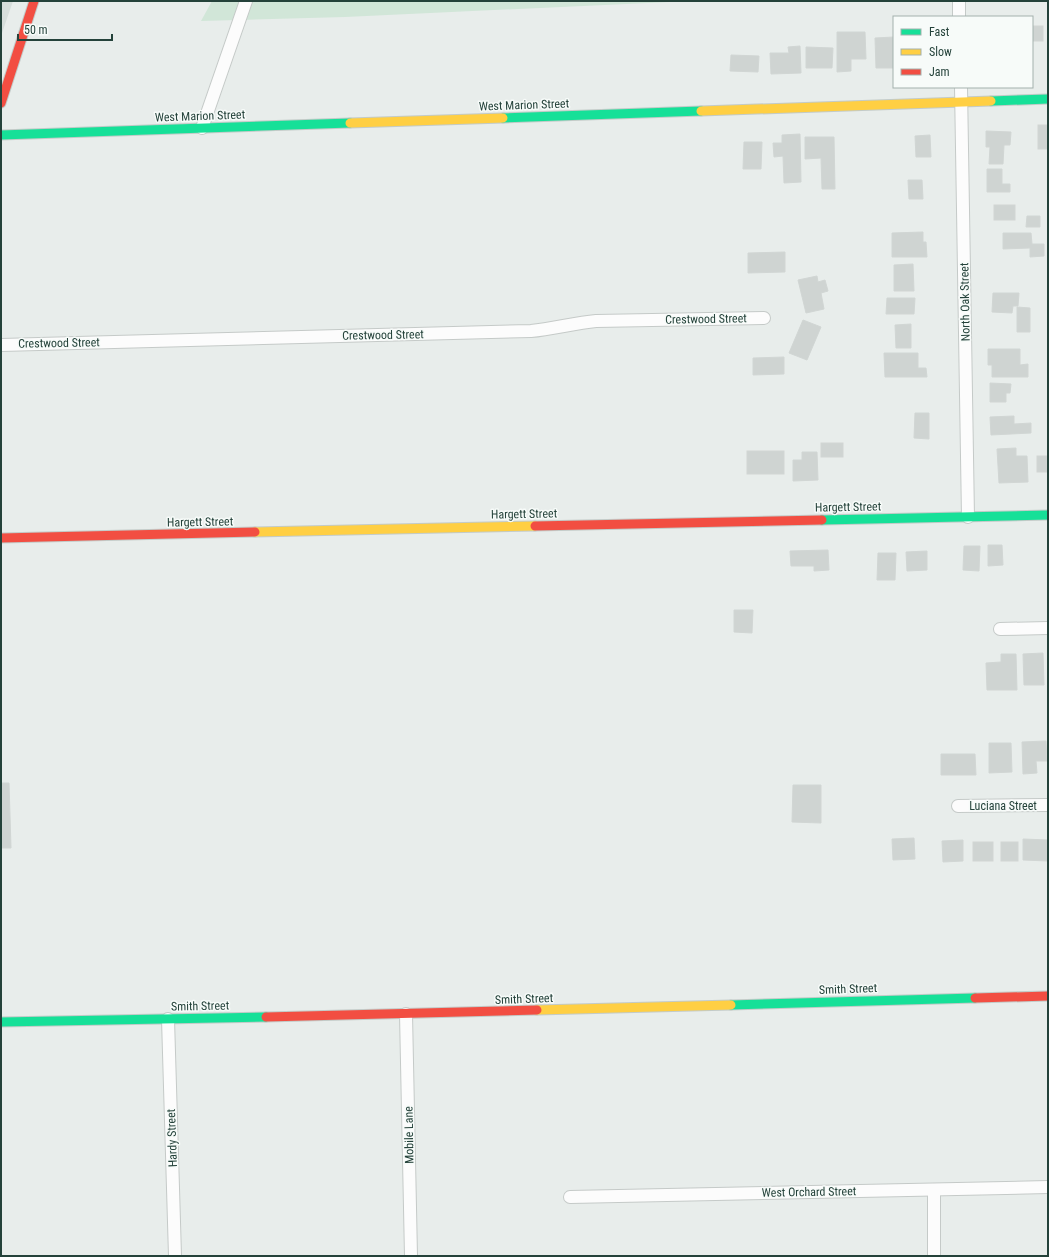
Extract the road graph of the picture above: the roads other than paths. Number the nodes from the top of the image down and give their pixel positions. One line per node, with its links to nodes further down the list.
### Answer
1 (34, 1): 8 (street)
2 (246, 1): 9 (street)
3 (959, 1): 4 (street)
4 (959, 16)
5 (961, 88): 7 (street, North Oak Street)
6 (1048, 99): 7 (street, West Marion Street)
7 (962, 102): 9 (street, West Marion Street); 14 (street, North Oak Street)
8 (1, 103)
9 (202, 128): 10 (street, West Marion Street)
10 (1, 135)
11 (764, 318): 12 (street, Crestwood Street)
12 (1, 344)
13 (1048, 515): 14 (street, Hargett Street)
14 (968, 517): 15 (street, Hargett Street)
15 (1, 538)
16 (1048, 628): 17 (street)
17 (1000, 629)
18 (958, 806): 19 (street, Luciana Street)
19 (1048, 806)
20 (1048, 996): 21 (street, Smith Street)
21 (406, 1014): 22 (street, Smith Street); 28 (street, Mobile Lane)
22 (168, 1019): 23 (street, Smith Street); 27 (street, Hardy Street)
23 (1, 1022)
24 (1048, 1187): 25 (street, West Orchard Street)
25 (934, 1190): 26 (street, West Orchard Street); 29 (street)
26 (570, 1197)
27 (175, 1256)
28 (411, 1256)
29 (934, 1256)

